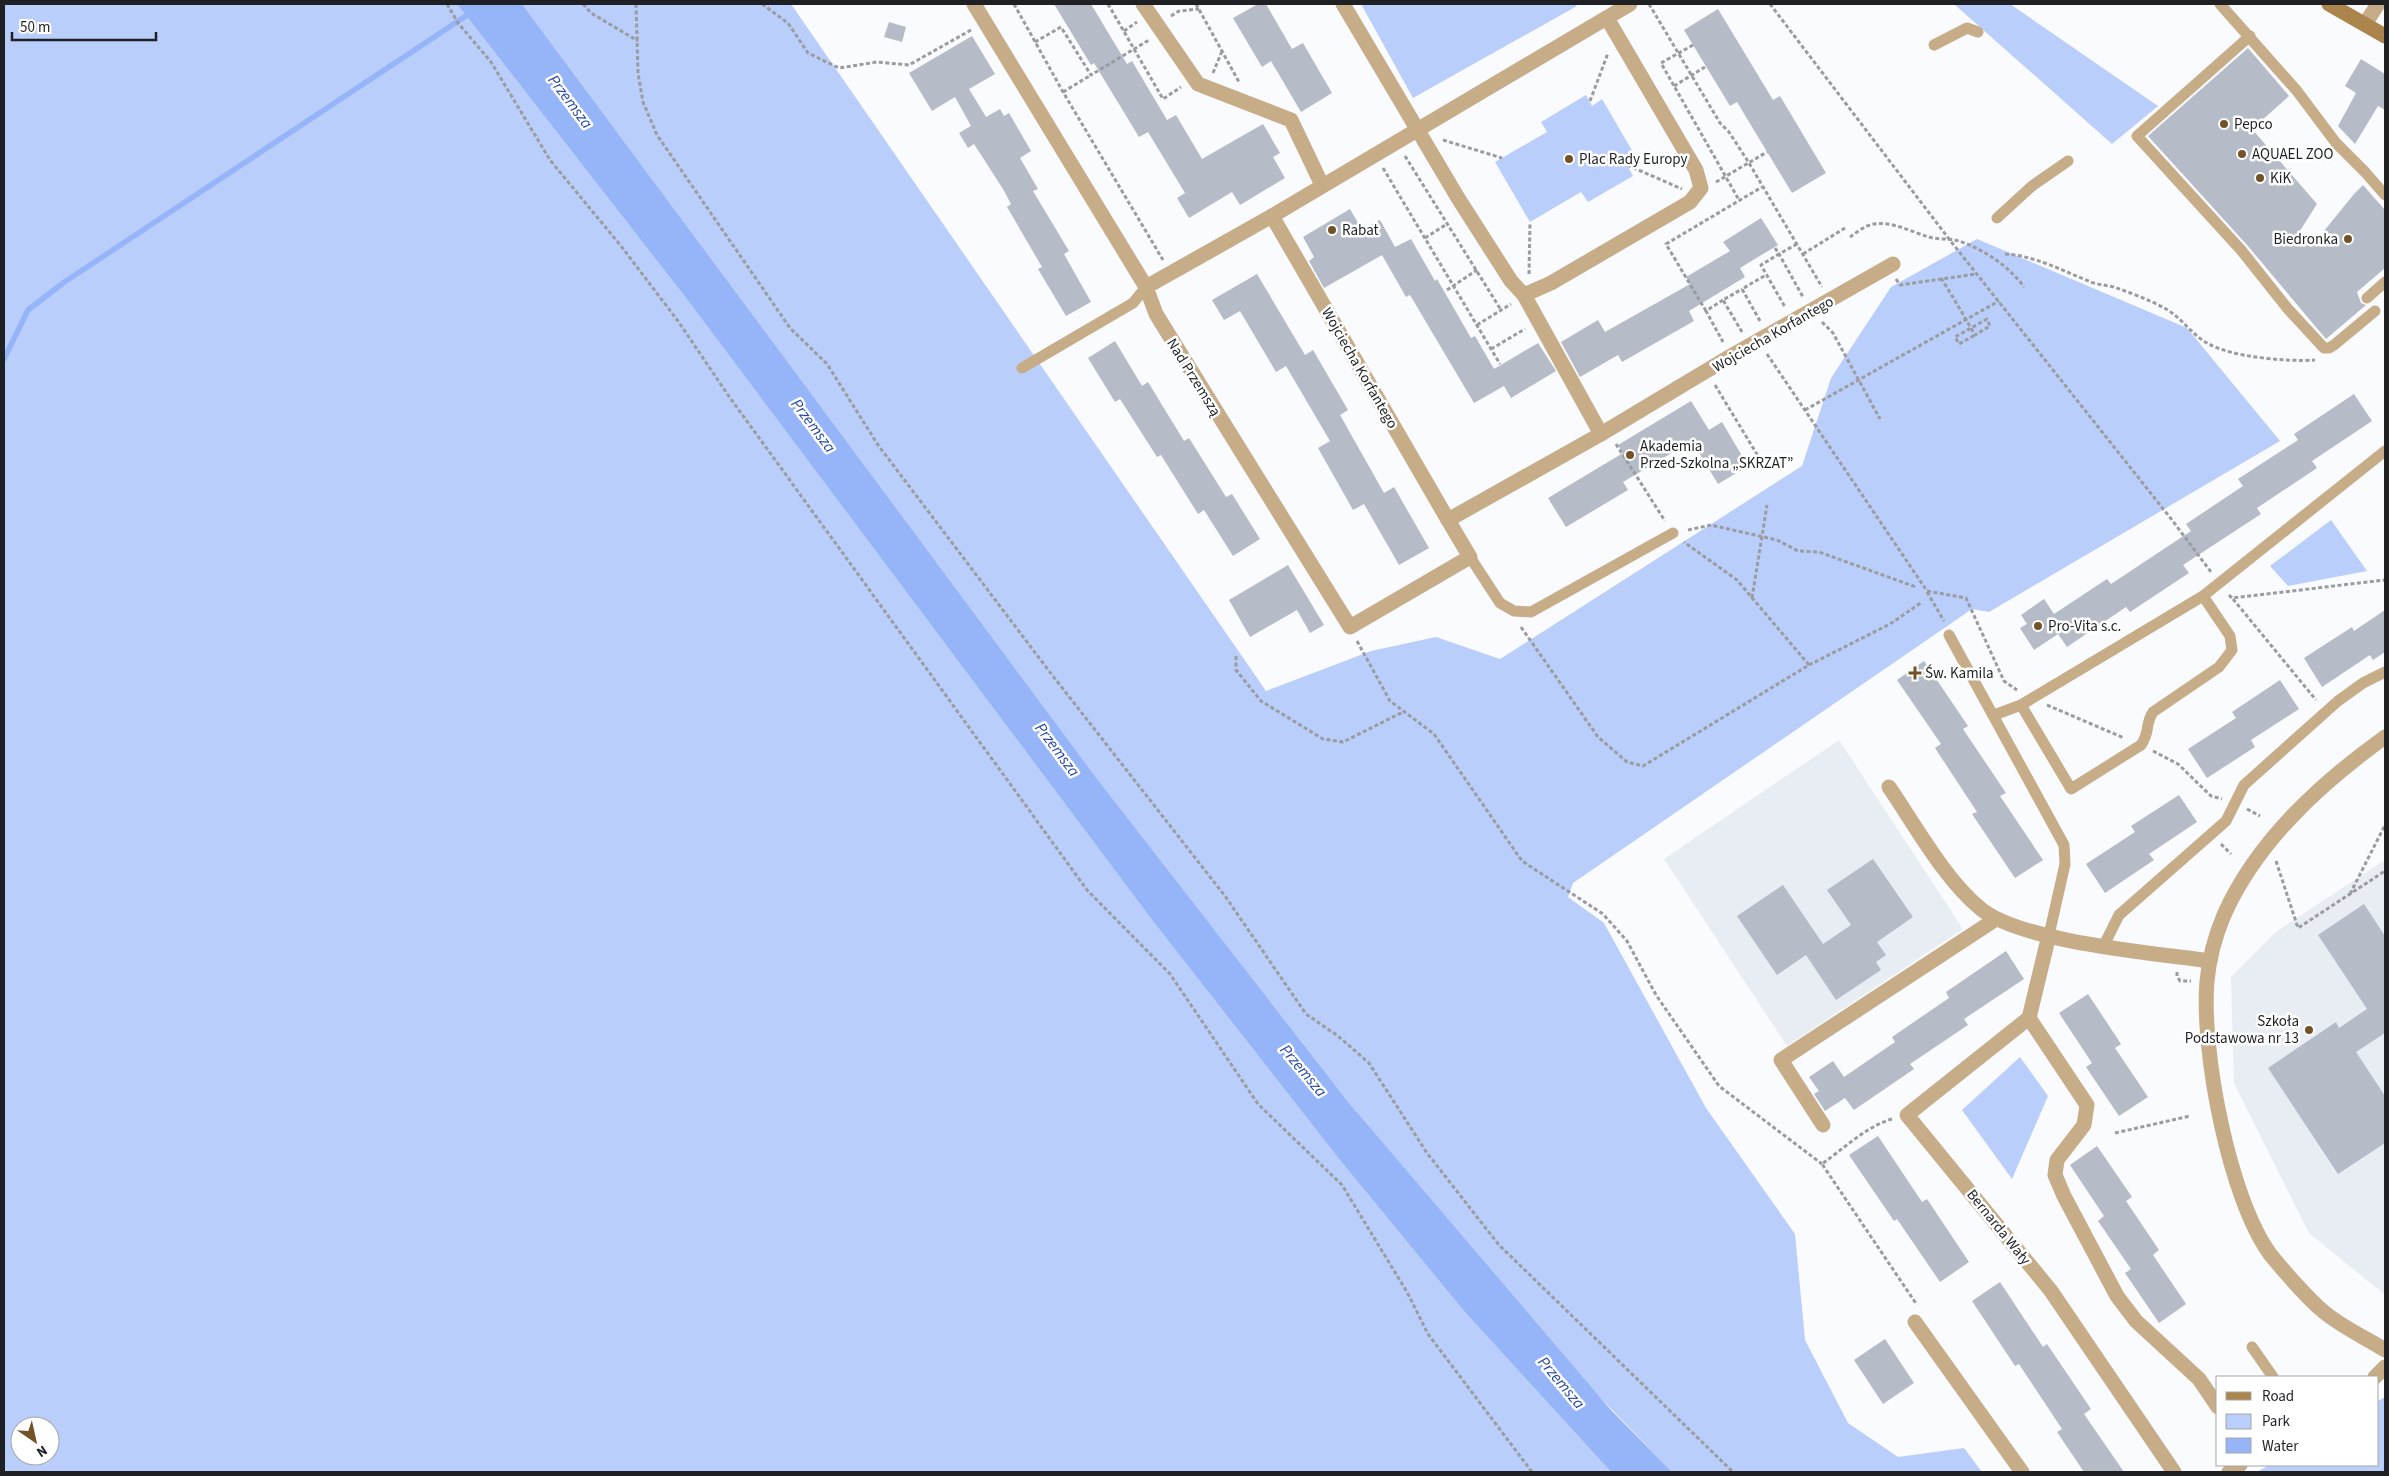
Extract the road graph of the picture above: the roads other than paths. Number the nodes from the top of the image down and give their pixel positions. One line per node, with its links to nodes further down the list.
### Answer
1 (974, 4): 22 (street, Nad Przemszą)
2 (1143, 4): 16 (street)
3 (1343, 4): 14 (street)
4 (1630, 4): 8 (street)
5 (2220, 4): 11 (lane)
6 (2329, 4): 9 (main road)
7 (2378, 4): 9 (street)
8 (1609, 12): 14 (street); 23 (street)
9 (2365, 24): 12 (main road)
10 (1978, 32): 13 (lane)
11 (2250, 36): 17 (lane); 25 (lane)
12 (2385, 36)
13 (1934, 45)
14 (1416, 130): 16 (street); 23 (street)
15 (2068, 161): 19 (lane)
16 (1322, 184): 18 (street)
17 (2385, 196)
18 (1272, 216): 22 (street); 29 (street, Wojciecha Korfantego)
19 (1997, 218)
20 (1893, 264): 27 (street, Wojciecha Korfantego)
21 (2385, 282): 24 (lane)
22 (1146, 287): 26 (lane); 31 (street, Nad Przemszą)
23 (1526, 295): 27 (street)
24 (2366, 298)
25 (2375, 311)
26 (1022, 368)
27 (1604, 433): 29 (street, Wojciecha Korfantego)
28 (2385, 451): 32 (lane)
29 (1448, 520): 31 (street, Wojciecha Korfantego)
30 (1673, 534): 31 (lane)
31 (1470, 557)
32 (2203, 596): 35 (lane); 35 (lane)
33 (1949, 635): 36 (lane)
34 (2385, 672): 41 (lane)
35 (2026, 702): 36 (lane)
36 (1994, 716): 40 (lane)
37 (2385, 737): 42 (street)
38 (1889, 787): 39 (street)
39 (1996, 918): 40 (street); 44 (street)
40 (2049, 934): 41 (street); 43 (street)
41 (2104, 945): 42 (street)
42 (2210, 961): 47 (street)
43 (2029, 1018): 51 (street); 53 (street, Bernarda Wały)
44 (1822, 1125)
45 (1915, 1322): 52 (street)
46 (2252, 1346): 49 (lane)
47 (2385, 1350)
48 (2385, 1366): 50 (street)
49 (2272, 1376)
50 (2376, 1376)
51 (2216, 1404)
52 (2022, 1472)
53 (2174, 1472)

